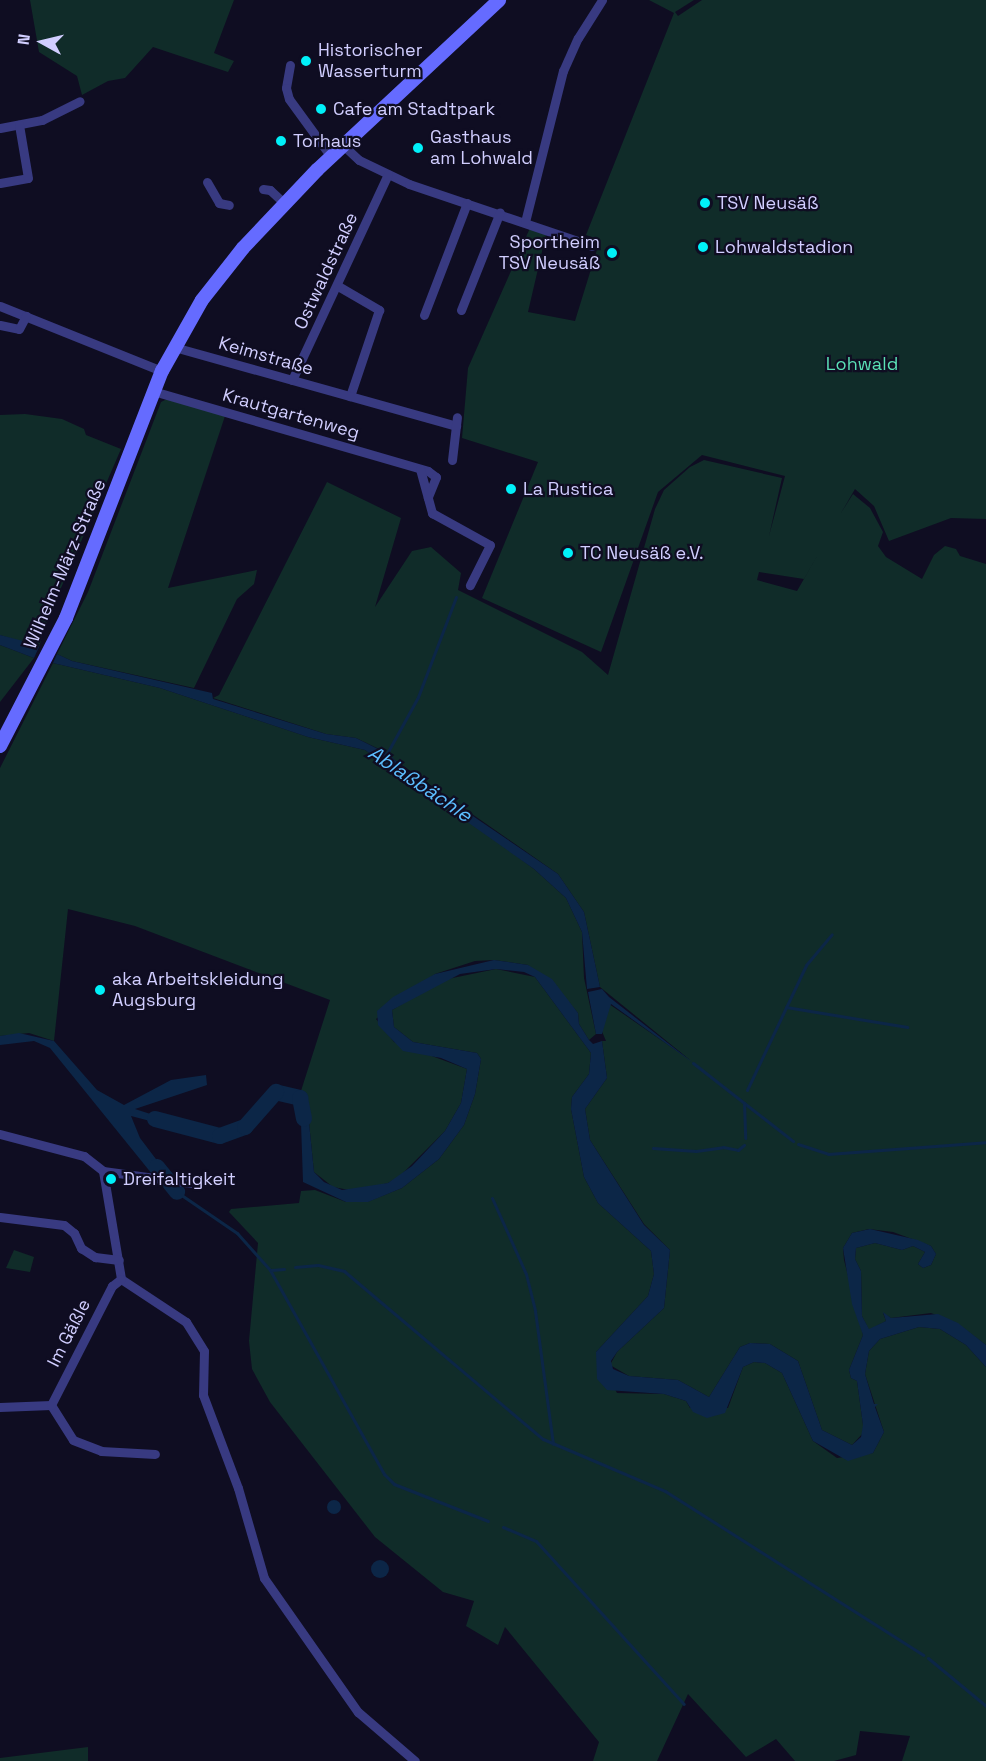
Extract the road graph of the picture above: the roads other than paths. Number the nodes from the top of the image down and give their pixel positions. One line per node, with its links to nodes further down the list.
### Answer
1 (499, 0): 7 (street, Wilhelm-März-Straße)
2 (602, 0): 17 (street)
3 (290, 65): 8 (street)
4 (80, 101): 5 (street)
5 (19, 125): 6 (street); 11 (street)
6 (0, 128)
7 (345, 147): 8 (street, Wilhelm-März-Straße); 9 (street)
8 (332, 158): 14 (street, Wilhelm-März-Straße)
9 (388, 174): 13 (street); 19 (street, Ostwaldstraße)
10 (207, 182): 15 (street)
11 (0, 183)
12 (263, 189): 14 (street)
13 (468, 203): 16 (street); 22 (street)
14 (285, 204): 25 (street, Wilhelm-März-Straße)
15 (229, 205)
16 (500, 212): 17 (street); 21 (street)
17 (525, 222): 18 (street)
18 (592, 246)
19 (338, 286): 27 (street, Ostwaldstraße); 29 (street)
20 (0, 306): 23 (street)
21 (461, 310)
22 (424, 315)
23 (26, 316): 24 (street); 26 (street)
24 (0, 325)
25 (174, 347): 26 (street, Wilhelm-März-Straße); 27 (street, Keimstraße)
26 (162, 371): 28 (street, Wilhelm-März-Straße)
27 (292, 380): 29 (street, Keimstraße)
28 (153, 391): 31 (street, Krautgartenweg); 32 (street, Wilhelm-März-Straße)
29 (350, 396): 30 (street, Keimstraße)
30 (452, 460)
31 (470, 585)
32 (0, 746)
33 (0, 1134): 34 (street)
34 (103, 1171): 35 (street); 37 (street)
35 (191, 1183)
36 (0, 1217): 37 (street)
37 (119, 1260): 38 (street)
38 (121, 1279): 39 (street, Im Gäßle); 42 (street)
39 (51, 1405): 40 (street); 41 (street)
40 (0, 1407)
41 (155, 1454)
42 (415, 1761)

